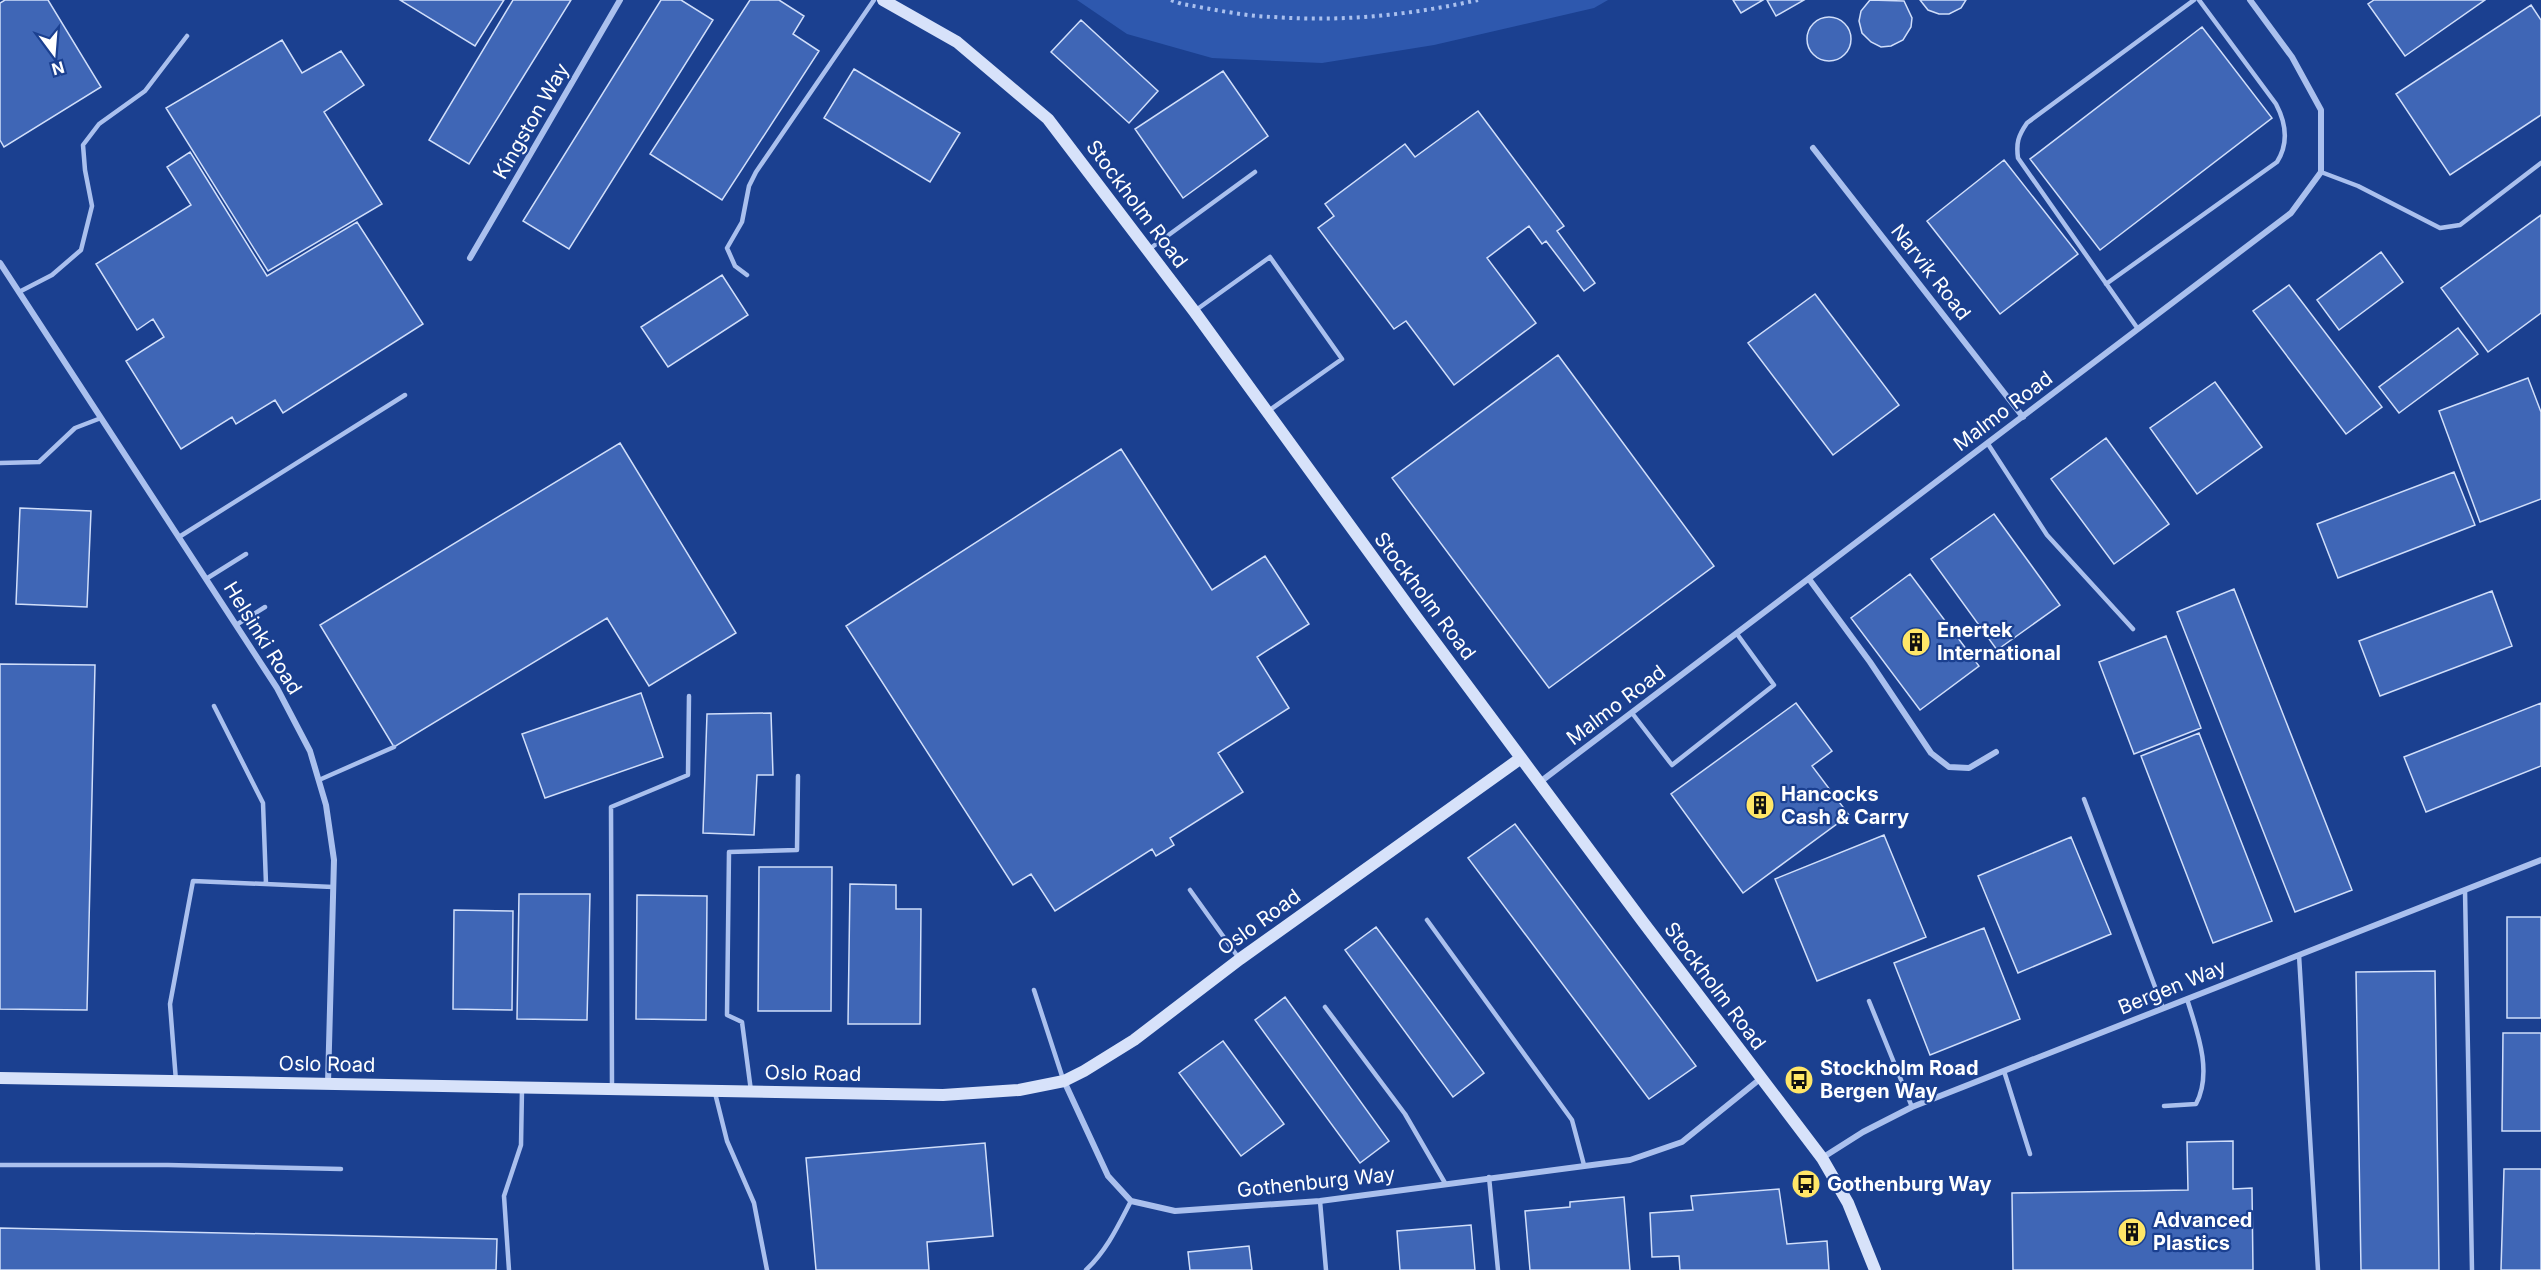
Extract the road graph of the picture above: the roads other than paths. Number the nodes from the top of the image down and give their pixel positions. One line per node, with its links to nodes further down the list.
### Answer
1 (620, 0): 13 (street, Kingston Way)
2 (874, 0): 15 (lane)
3 (883, 0): 12 (street, Stockholm Road)
4 (2193, 0): 16 (lane)
5 (2199, 0): 16 (lane)
6 (2250, 0): 11 (street)
7 (187, 36): 17 (lane)
8 (1813, 148): 22 (street, Narvik Road)
9 (2541, 163): 11 (lane)
10 (1255, 172): 12 (lane)
11 (2321, 172): 19 (street, Malmo Road)
12 (1148, 250): 18 (street, Stockholm Road)
13 (470, 258)
14 (0, 264): 17 (street, Helsinki Road)
15 (747, 275)
16 (2106, 284): 19 (lane)
17 (19, 292): 23 (street, Helsinki Road)
18 (1194, 311): 21 (street, Stockholm Road); 21 (lane)
19 (2138, 329): 22 (street, Malmo Road)
20 (405, 396): 26 (lane)
21 (1266, 412): 39 (street, Stockholm Road)
22 (2023, 417): 24 (street, Malmo Road)
23 (101, 418): 25 (lane); 26 (street, Helsinki Road)
24 (1988, 444): 29 (street, Malmo Road); 32 (lane)
25 (0, 463)
26 (179, 537): 28 (street, Helsinki Road)
27 (246, 554): 28 (lane)
28 (206, 579): 31 (street, Helsinki Road)
29 (1809, 579): 33 (street, Malmo Road); 38 (street)
30 (265, 607): 31 (lane)
31 (236, 625): 41 (street, Helsinki Road)
32 (2133, 629)
33 (1737, 634): 36 (street, Malmo Road); 36 (lane)
34 (689, 696): 64 (lane)
35 (214, 706): 45 (lane)
36 (1632, 713): 42 (street, Malmo Road)
37 (394, 747): 41 (lane)
38 (1996, 752)
39 (1521, 758): 42 (street, Stockholm Road); 51 (street, Oslo Road)
40 (798, 776): 66 (lane)
41 (319, 780): 46 (street, Helsinki Road)
42 (1540, 782): 59 (street, Stockholm Road)
43 (2084, 799): 56 (lane)
44 (2541, 860): 48 (street, Bergen Way)
45 (266, 884): 46 (lane); 60 (lane)
46 (333, 887): 62 (street, Helsinki Road)
47 (1190, 890): 51 (lane)
48 (2465, 890): 50 (street, Bergen Way); 85 (lane)
49 (1427, 920): 72 (lane)
50 (2299, 955): 53 (street, Bergen Way); 84 (lane)
51 (1240, 959): 61 (street, Oslo Road)
52 (1034, 990): 61 (lane)
53 (2187, 999): 56 (street, Bergen Way); 67 (lane)
54 (1869, 1000): 68 (lane)
55 (1325, 1007): 75 (lane)
56 (2163, 1008): 57 (street, Bergen Way)
57 (2004, 1071): 68 (street, Bergen Way); 69 (lane)
58 (0, 1078): 60 (street, Oslo Road)
59 (1760, 1079): 70 (street, Stockholm Road); 72 (street, Gothenburg Way)
60 (176, 1081): 62 (street, Oslo Road)
61 (1064, 1081): 66 (street, Oslo Road); 76 (street)
62 (328, 1083): 63 (street, Oslo Road)
63 (522, 1087): 64 (street, Oslo Road); 78 (lane)
64 (612, 1089): 65 (street, Oslo Road)
65 (714, 1090): 66 (street, Oslo Road); 79 (lane)
66 (751, 1091)
67 (2164, 1106)
68 (1912, 1107): 70 (street, Bergen Way)
69 (2030, 1154)
70 (1822, 1158): 83 (street, Stockholm Road)
71 (0, 1165): 73 (lane)
72 (1584, 1165): 74 (street, Gothenburg Way)
73 (341, 1169)
74 (1489, 1177): 75 (street, Gothenburg Way); 82 (lane)
75 (1445, 1183): 77 (street, Gothenburg Way)
76 (1131, 1200): 77 (street, Gothenburg Way); 80 (lane)
77 (1320, 1201): 81 (lane)
78 (509, 1270)
79 (767, 1270)
80 (1086, 1270)
81 (1326, 1270)
82 (1498, 1270)
83 (1875, 1270)
84 (2318, 1270)
85 (2472, 1270)

